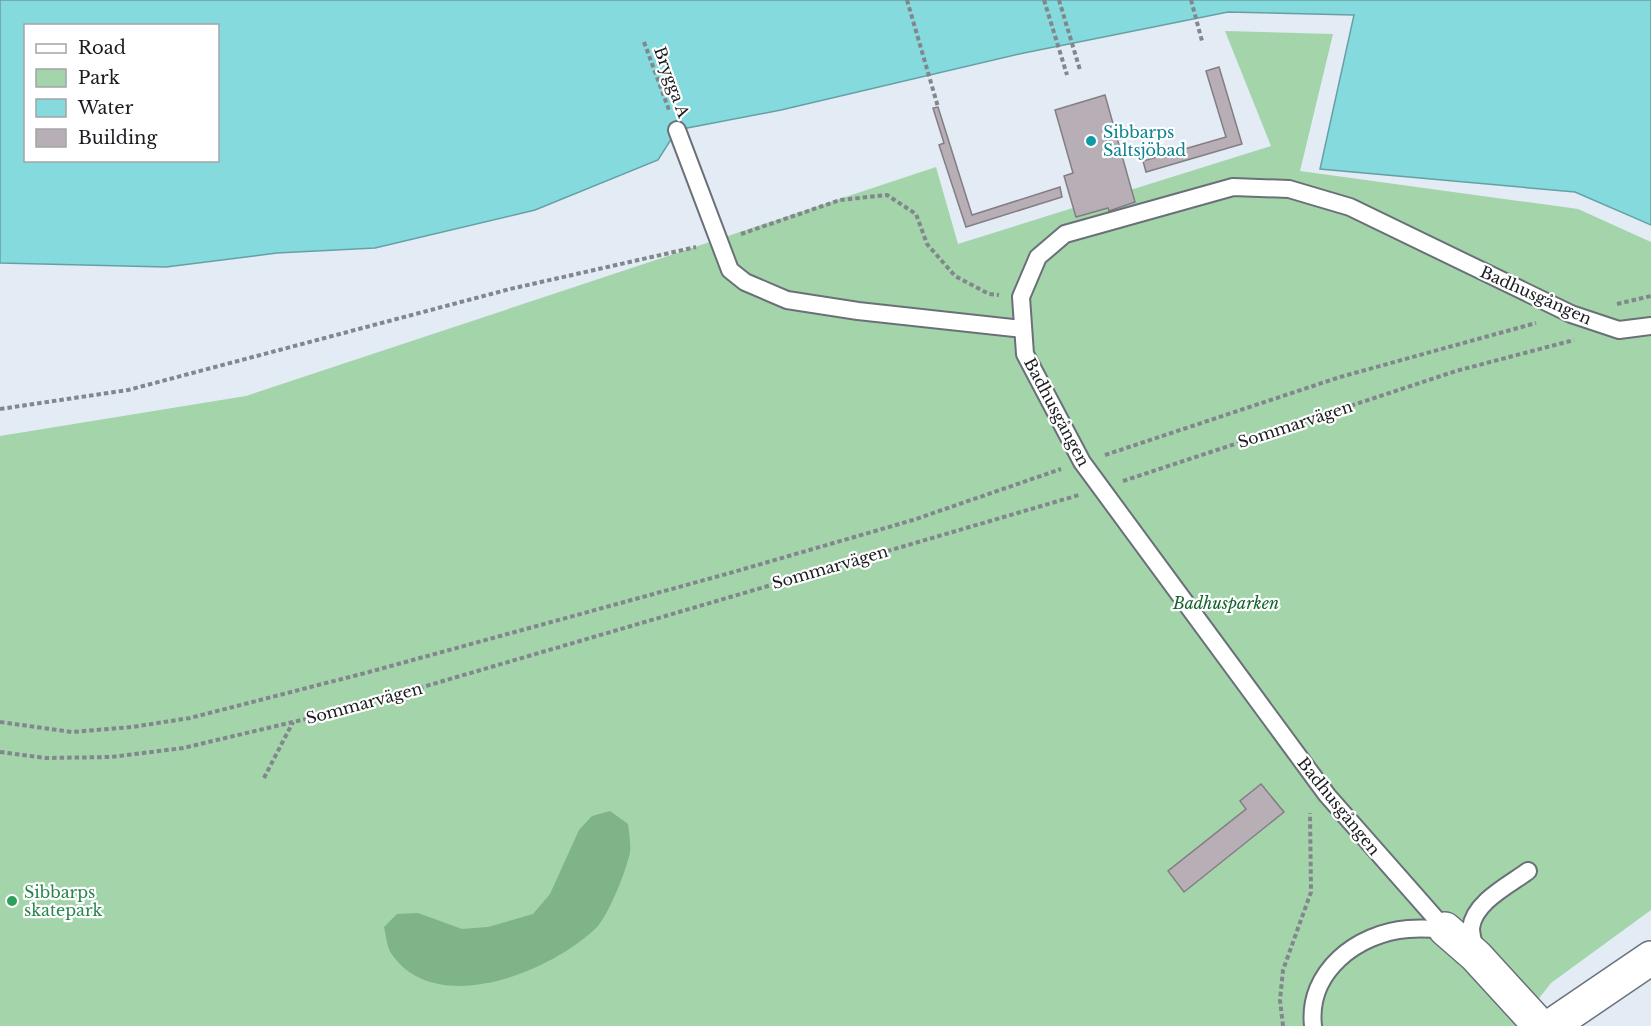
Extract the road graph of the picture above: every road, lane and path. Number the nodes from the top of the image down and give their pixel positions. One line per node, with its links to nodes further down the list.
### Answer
1 (907, 0): 9 (path)
2 (1044, 0): 8 (path)
3 (1059, 0): 7 (path)
4 (1191, 0): 5 (path)
5 (1202, 41)
6 (644, 42): 10 (path, Brygga A)
7 (1080, 70)
8 (1067, 75)
9 (938, 106)
10 (676, 130): 11 (lane)
11 (718, 241): 12 (path); 15 (lane); 17 (path)
12 (1021, 297): 13 (lane, Badhusgången); 15 (lane, Badhusgången)
13 (1571, 314): 16 (lane, Badhusgången); 18 (path, Sommarvägen)
14 (1651, 326): 16 (lane)
15 (1023, 329): 18 (lane, Badhusgången)
16 (1619, 330): 19 (path, Sommarvägen)
17 (0, 410)
18 (1082, 462): 19 (lane, Badhusgången); 20 (path, Sommarvägen)
19 (1101, 488): 21 (path, Sommarvägen); 23 (lane, Badhusgången)
20 (0, 722)
21 (293, 722): 22 (path, Sommarvägen); 24 (path)
22 (0, 752)
23 (1310, 772): 26 (lane, Badhusgången); 29 (path)
24 (264, 778)
25 (1528, 871): 27 (lane)
26 (1445, 929): 27 (street); 30 (lane)
27 (1476, 956): 31 (street)
28 (1651, 958): 32 (street)
29 (1283, 1026)
30 (1313, 1026)
31 (1540, 1026)
32 (1551, 1026)

